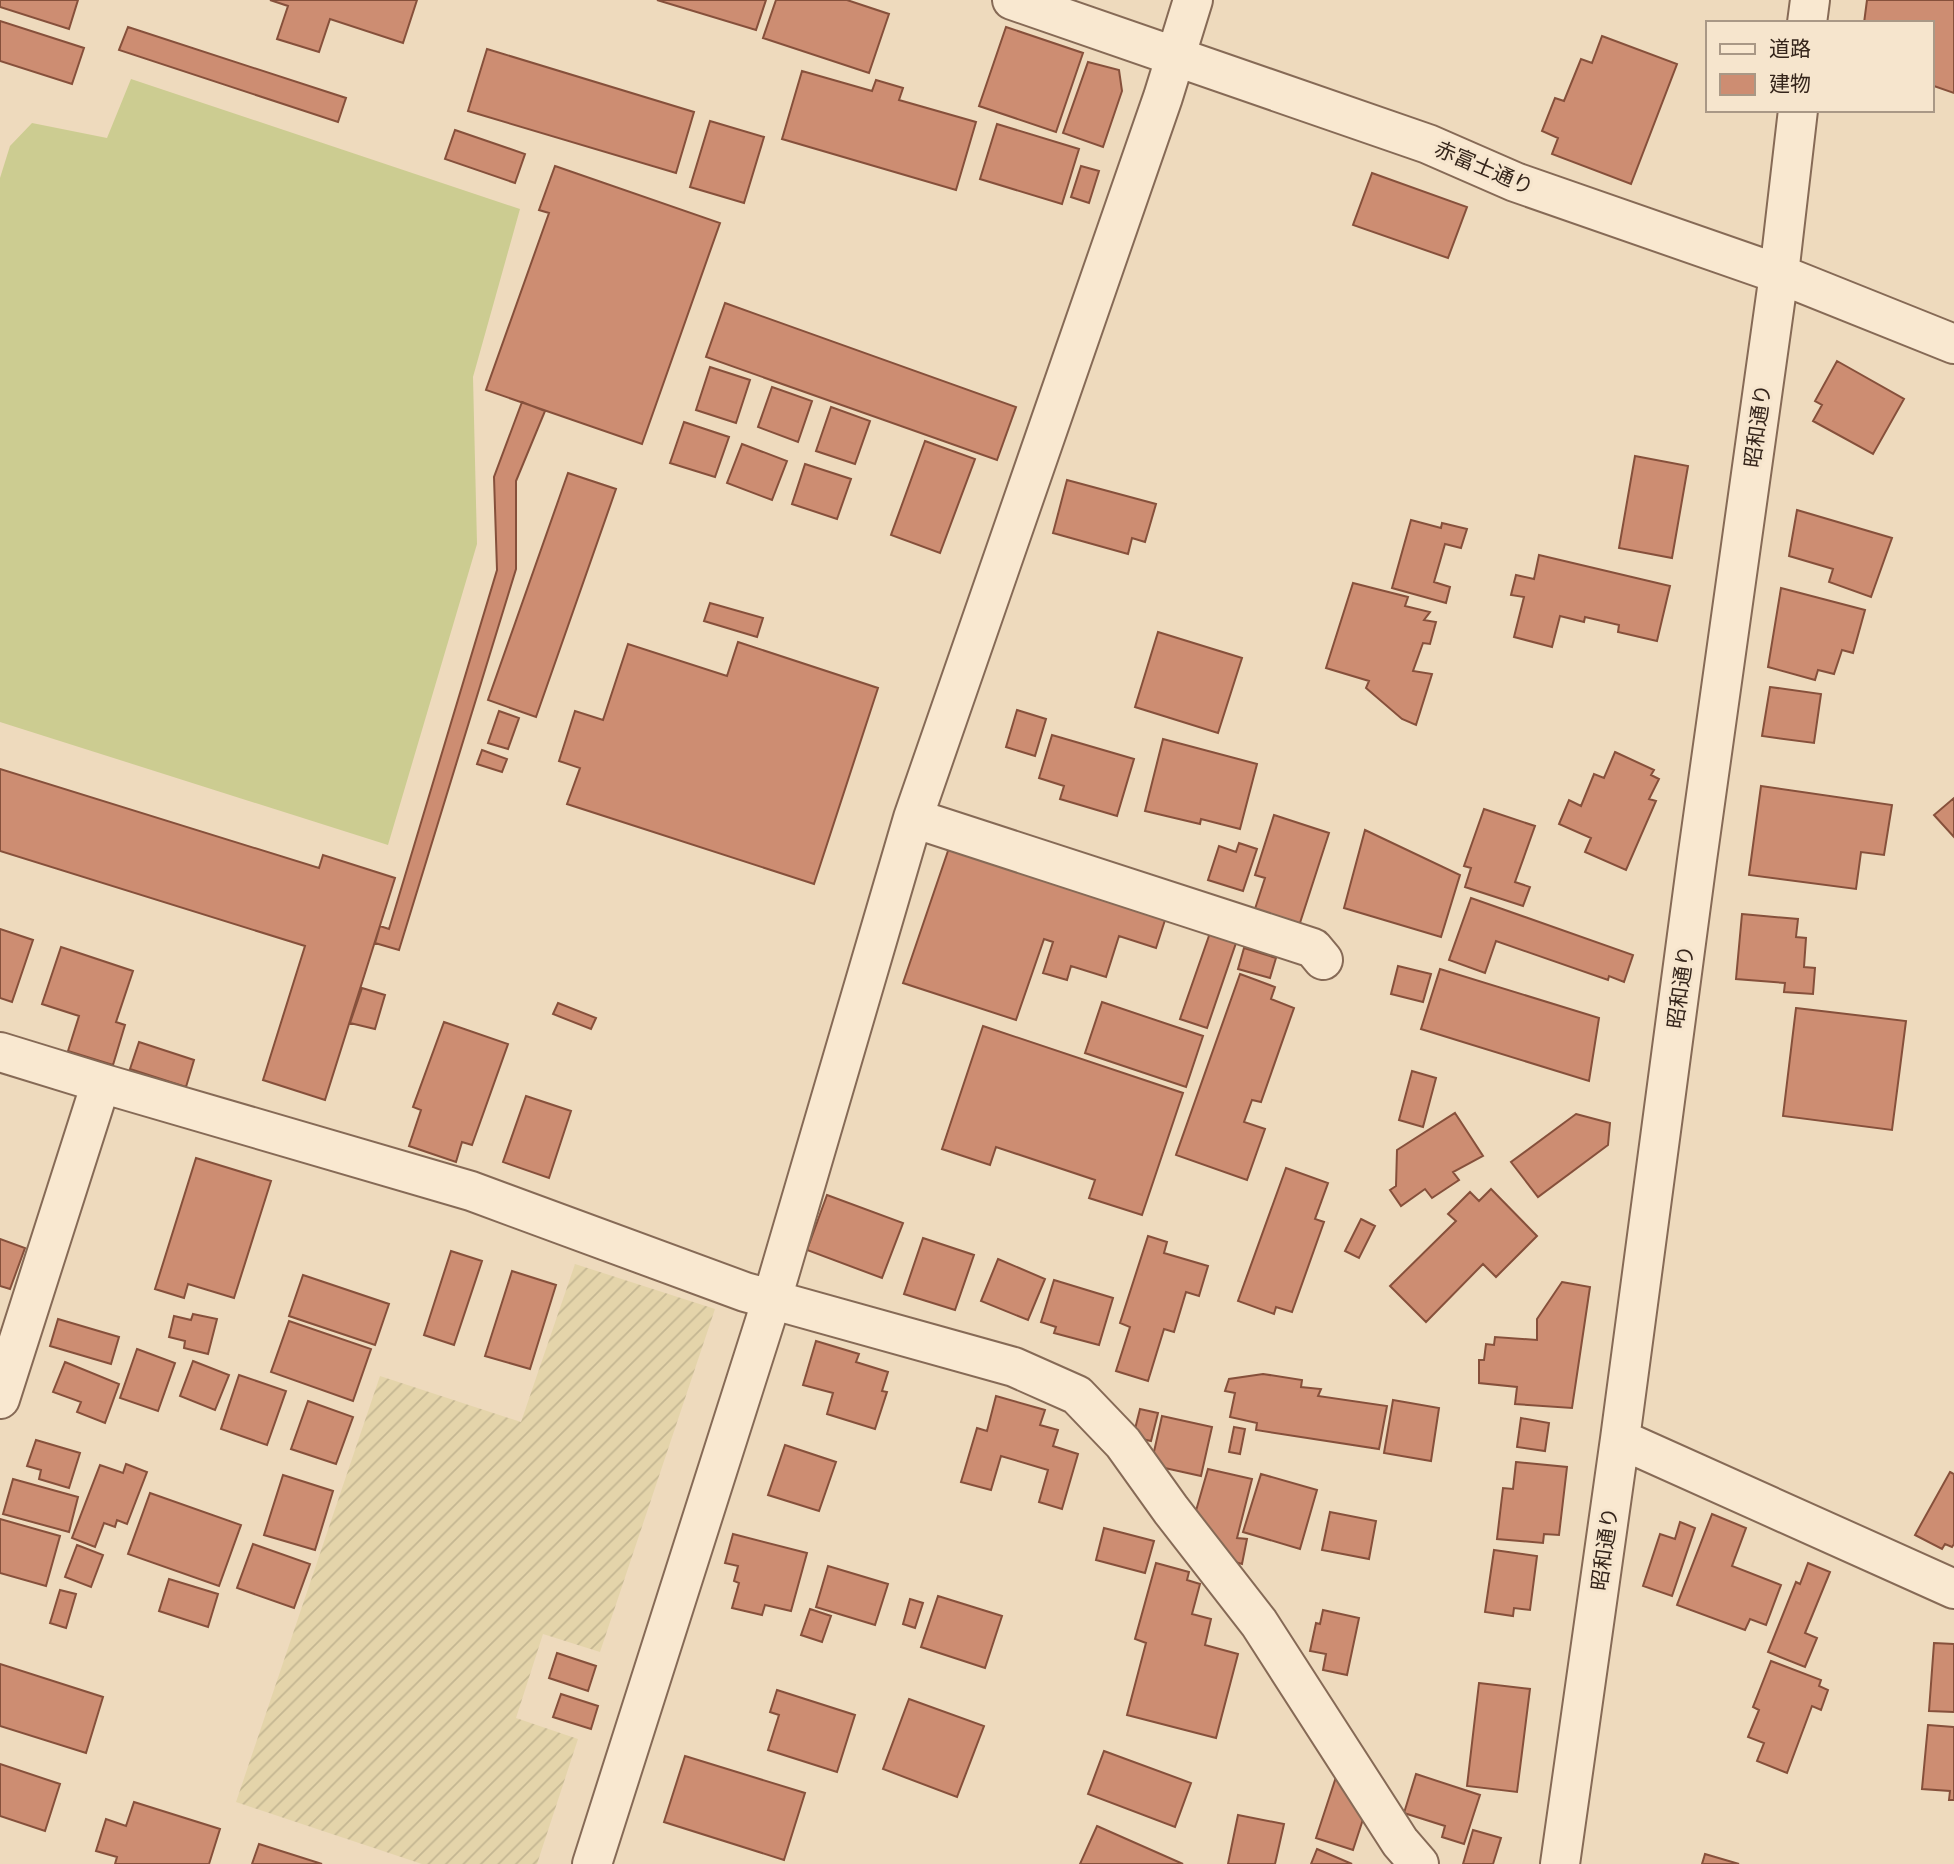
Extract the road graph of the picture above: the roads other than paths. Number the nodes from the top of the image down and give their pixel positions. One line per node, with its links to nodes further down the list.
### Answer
1 (1012, 0): 4 (street, 赤富士通り)
2 (1194, 0): 6 (street)
3 (1810, 0): 5 (street)
4 (1090, 13): 6 (street, 赤富士通り)
5 (1807, 21)
6 (1176, 57): 8 (street, 赤富士通り); 10 (street)
7 (1798, 112): 8 (street, 昭和通り)
8 (1779, 274): 9 (street, 赤富士通り); 16 (street, 昭和通り)
9 (1954, 344)
10 (913, 818): 11 (street); 14 (street)
11 (1323, 960)
12 (0, 1052): 13 (street)
13 (101, 1083): 14 (street); 15 (street)
14 (772, 1299): 18 (street); 19 (street)
15 (0, 1399)
16 (1620, 1439): 17 (street); 20 (street, 昭和通り)
17 (1954, 1589)
18 (592, 1864)
19 (1419, 1864)
20 (1560, 1864)

